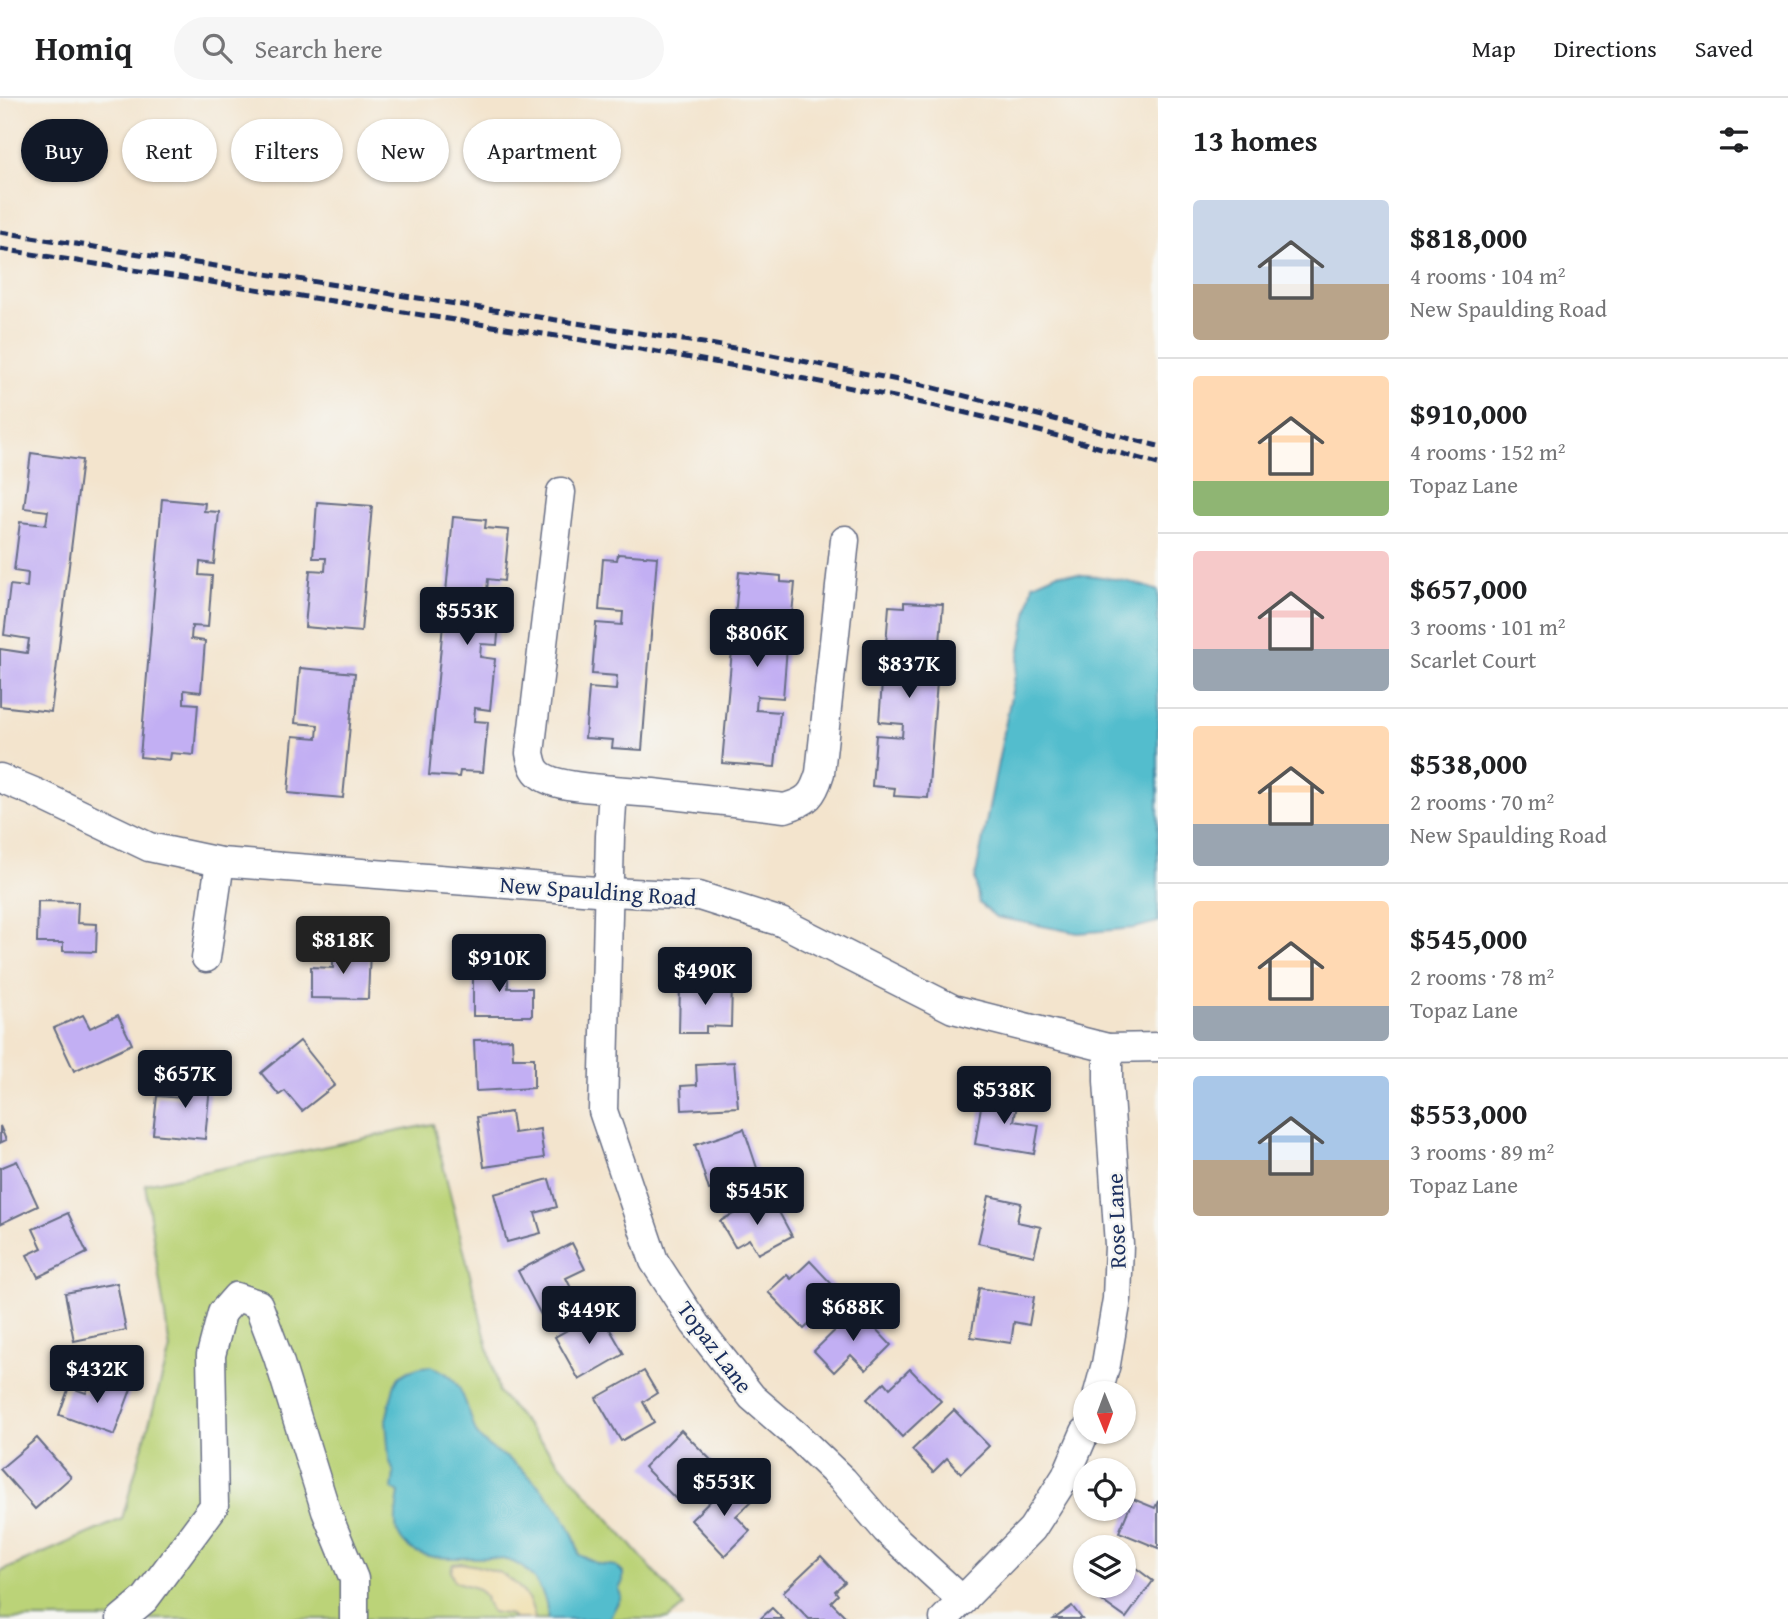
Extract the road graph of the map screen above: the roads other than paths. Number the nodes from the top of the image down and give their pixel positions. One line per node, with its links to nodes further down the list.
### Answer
1 (561, 492): 4 (street)
2 (845, 540): 4 (street)
3 (0, 778): 5 (street, New Spaulding Road)
4 (613, 790): 6 (street, Topaz Lane)
5 (220, 862): 6 (street, New Spaulding Road); 7 (street)
6 (609, 892): 9 (street, New Spaulding Road); 12 (street, Topaz Lane)
7 (206, 958)
8 (1158, 1047): 9 (street, New Spaulding Road)
9 (1108, 1048): 10 (street, Rose Lane)
10 (1101, 1381)
11 (1080, 1444): 12 (street)
12 (953, 1610)
13 (121, 1619): 14 (street)
14 (354, 1619)

